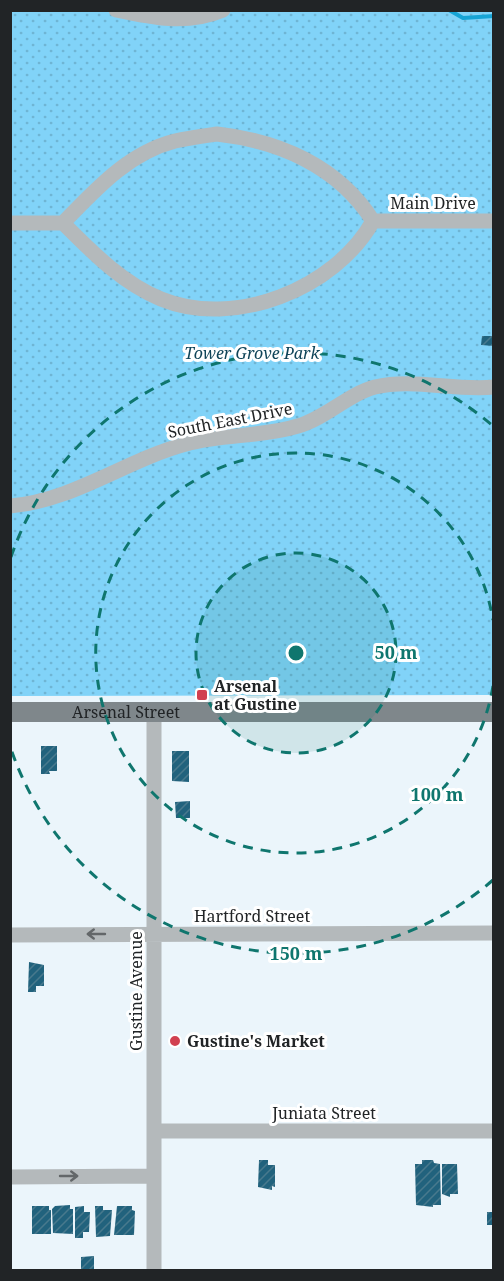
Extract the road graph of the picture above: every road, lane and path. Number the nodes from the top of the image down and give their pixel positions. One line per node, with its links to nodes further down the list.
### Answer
1 (116, 10): 2 (street)
2 (223, 10)
3 (373, 221): 4 (street, Main Drive); 6 (street, Main Drive); 6 (street, Main Drive)
4 (494, 221)
5 (10, 223): 6 (street)
6 (63, 223)
7 (494, 387): 8 (street, South East Drive)
8 (10, 506)
9 (10, 712): 10 (main road, Arsenal Street)
10 (154, 712): 11 (main road, Arsenal Street); 14 (street, Gustine Avenue)
11 (494, 712)
12 (494, 933): 14 (street, Hartford Street)
13 (10, 934): 14 (street, Hartford Street, one-way to 13)
14 (154, 934): 15 (street, Gustine Avenue)
15 (154, 1131): 16 (street, Juniata Street); 17 (street, Gustine Avenue)
16 (494, 1131)
17 (154, 1176): 18 (street, one-way to 17); 19 (street, Gustine Avenue)
18 (10, 1177)
19 (154, 1270)

